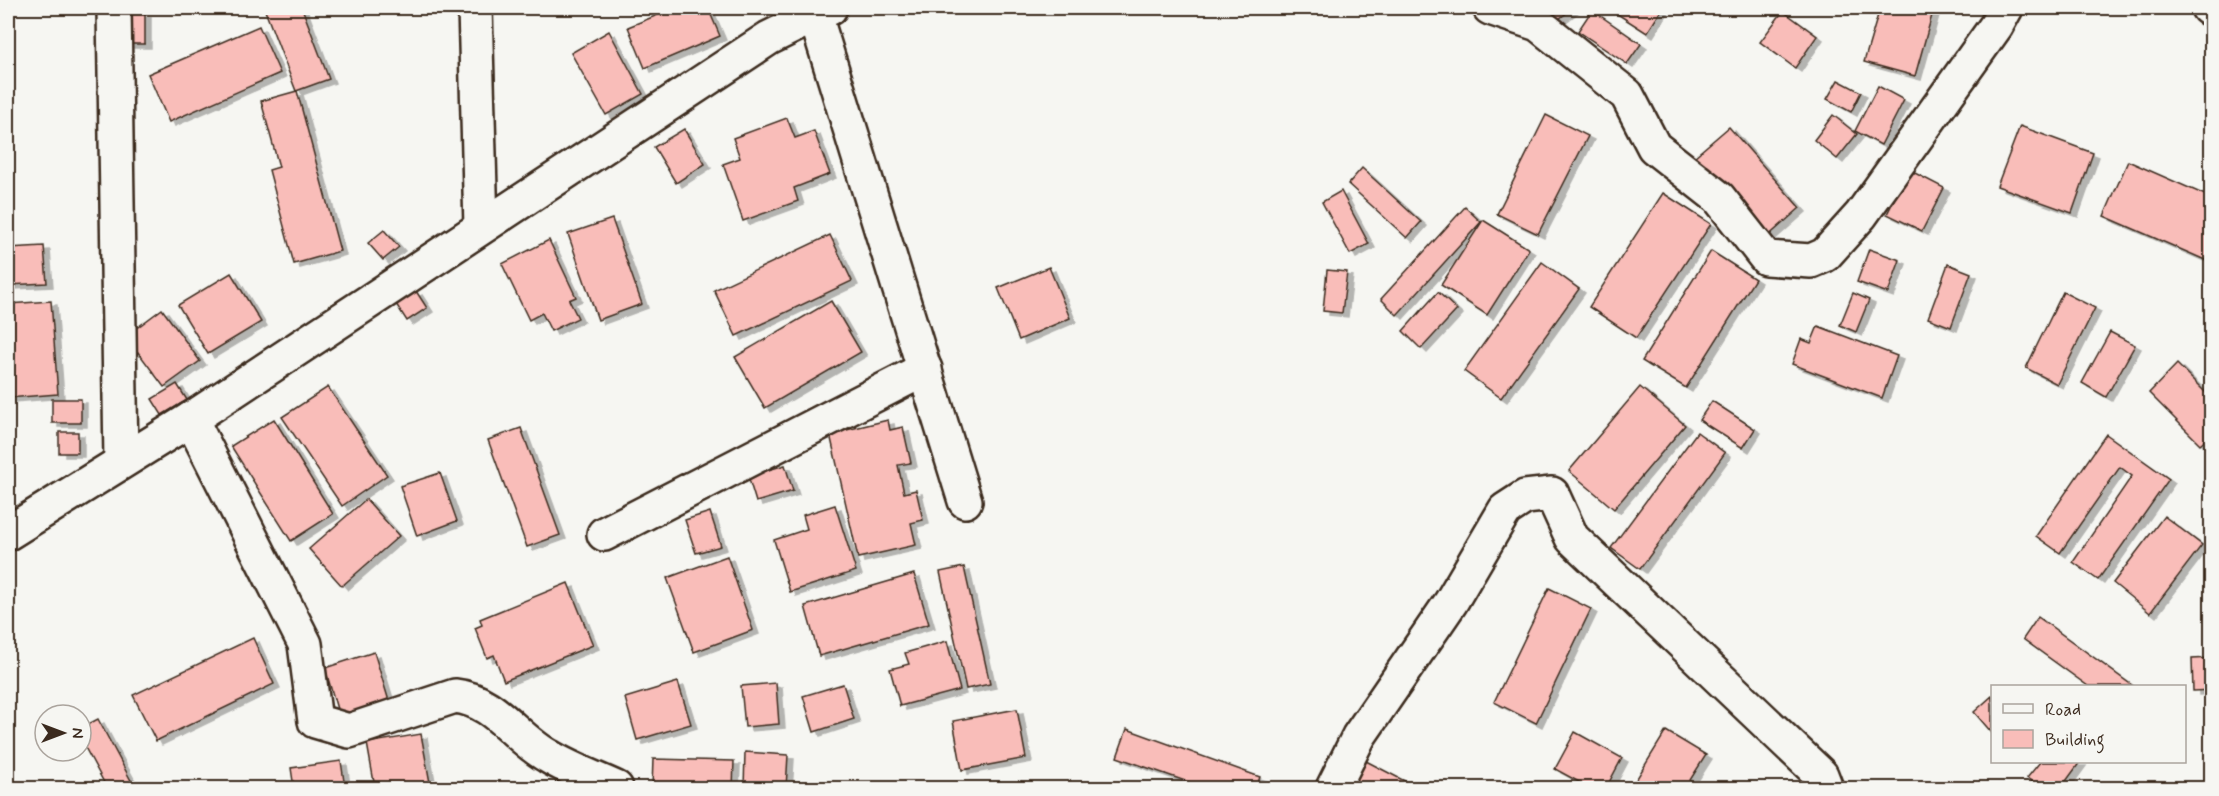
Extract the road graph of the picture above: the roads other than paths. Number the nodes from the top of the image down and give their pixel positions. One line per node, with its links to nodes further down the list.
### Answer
1 (114, 8): 9 (street)
2 (475, 8): 6 (street)
3 (1490, 8): 4 (street)
4 (2007, 8)
5 (822, 11): 6 (street); 7 (street)
6 (481, 226): 8 (street)
7 (925, 369): 10 (street); 12 (street)
8 (190, 419): 9 (street); 14 (street)
9 (121, 461): 11 (street)
10 (965, 501)
11 (8, 533)
12 (604, 534)
13 (1823, 784): 15 (street)
14 (616, 789)
15 (1333, 789)

